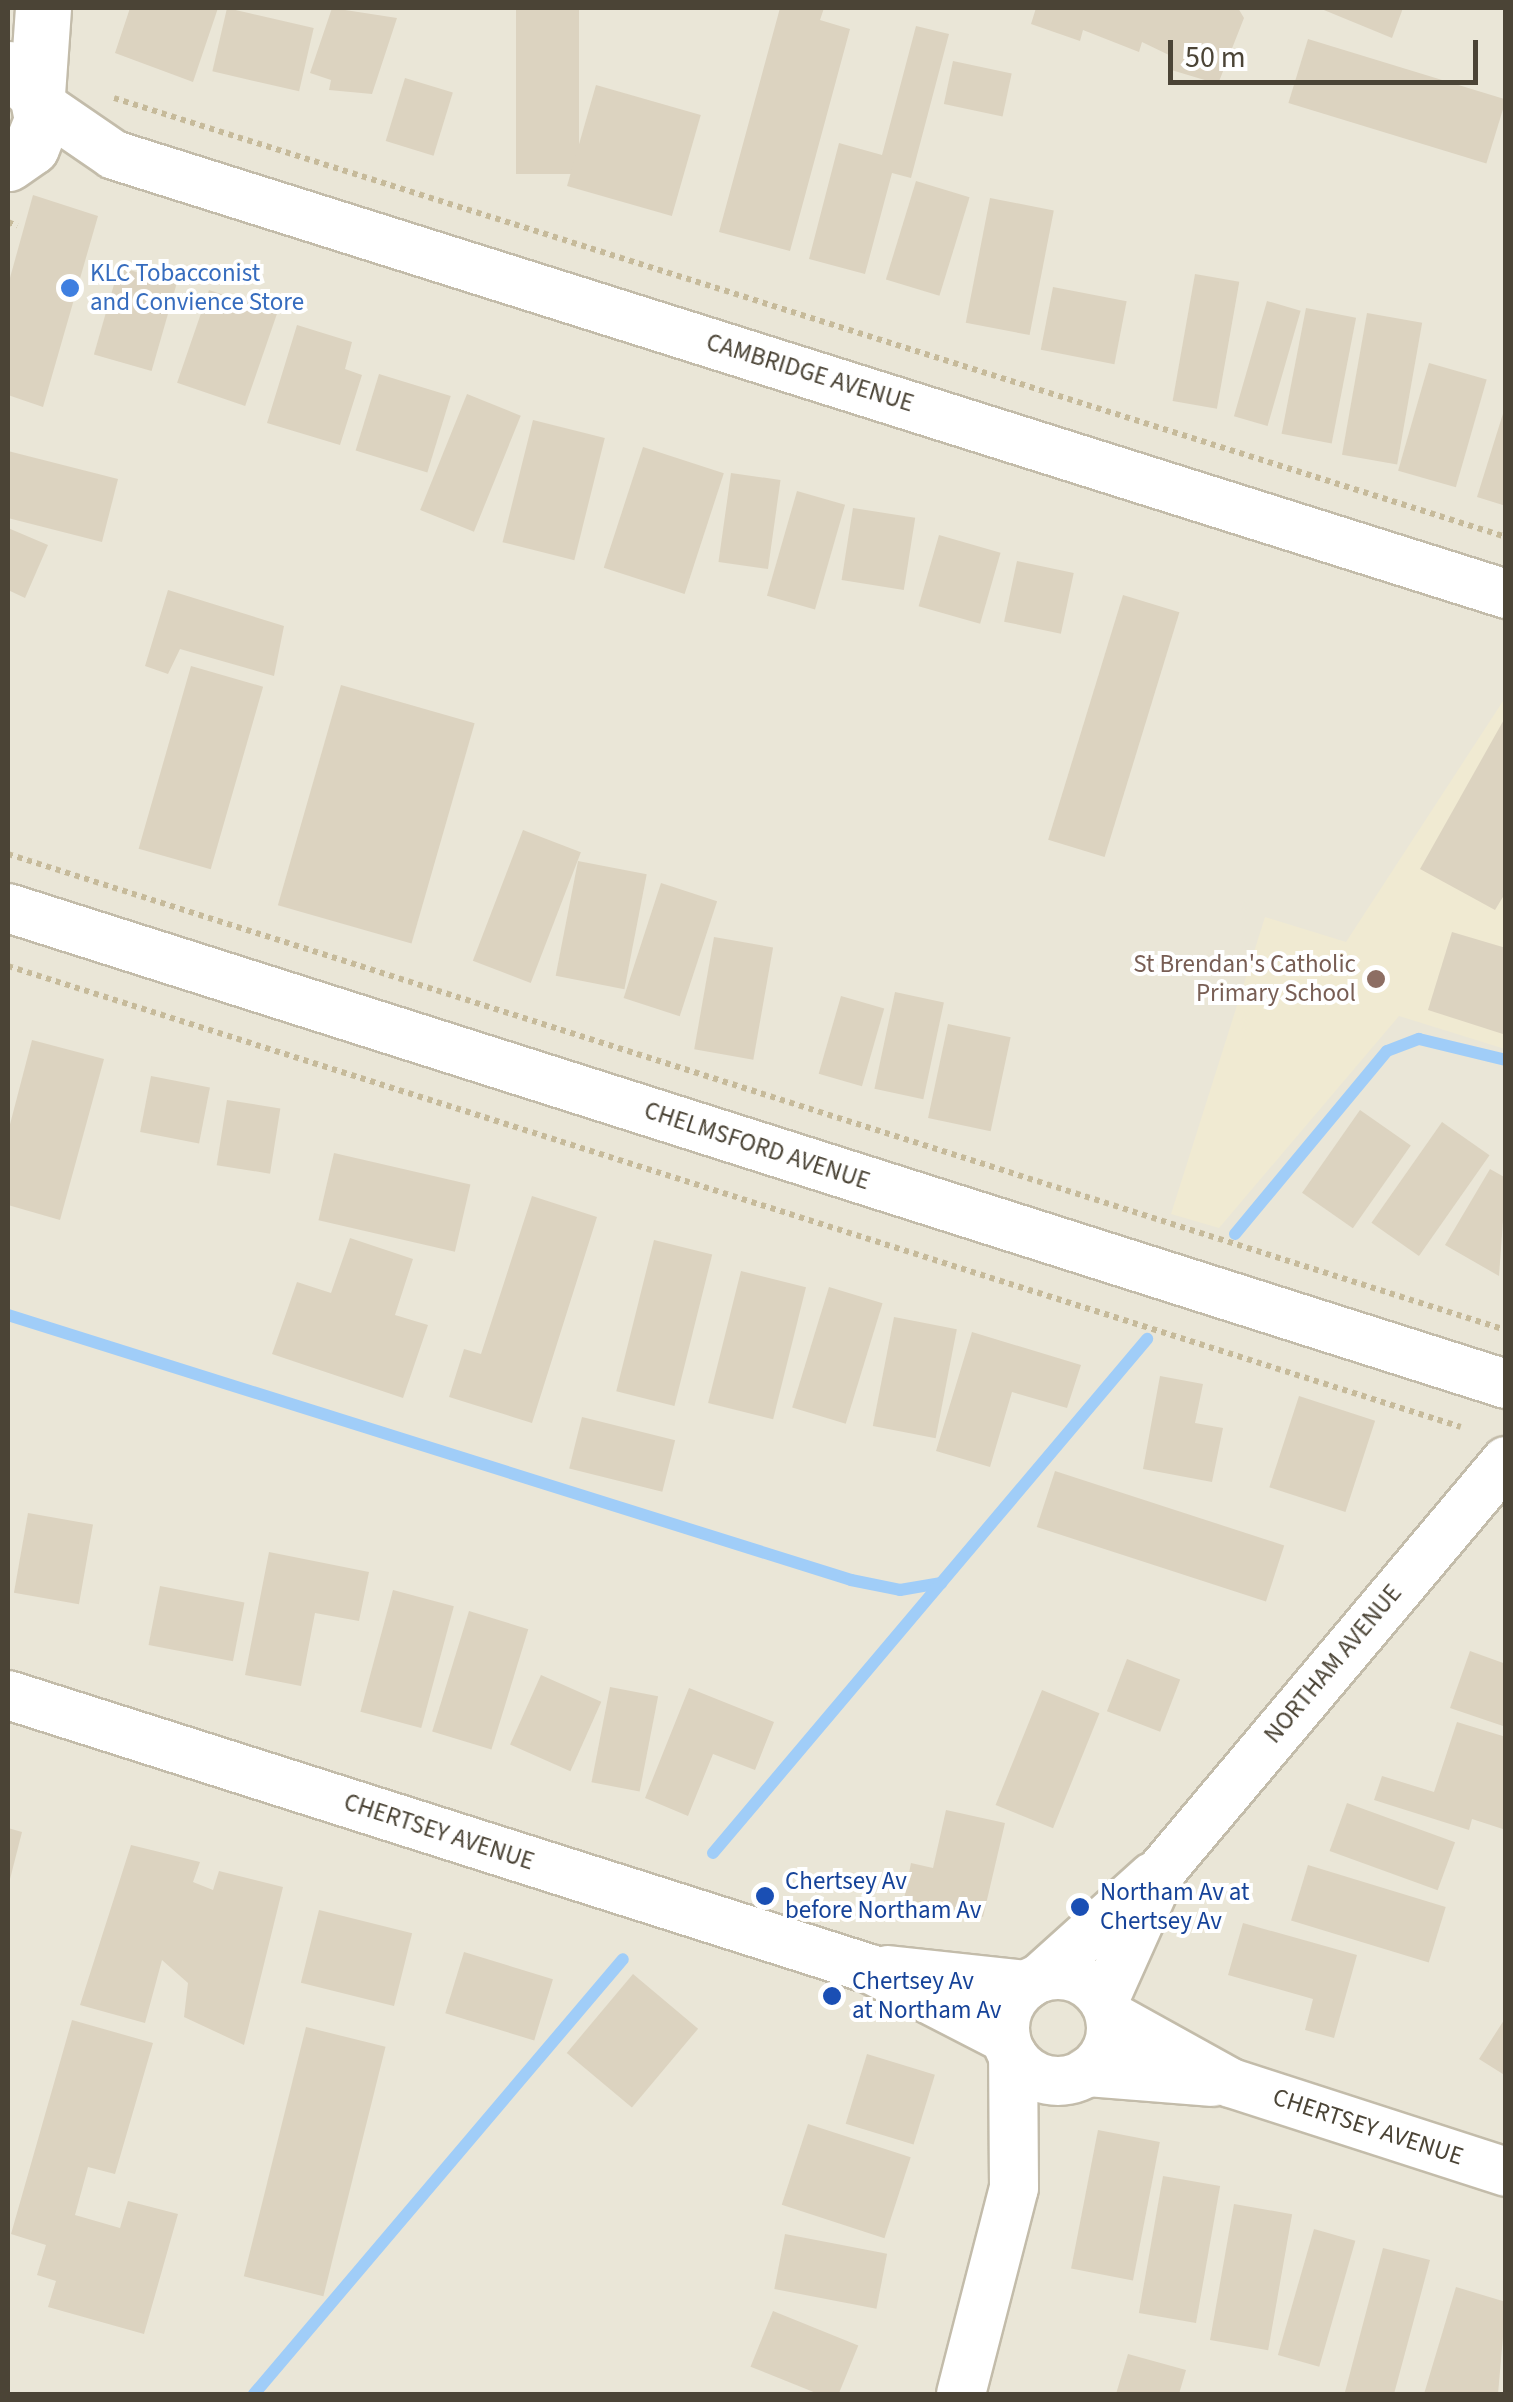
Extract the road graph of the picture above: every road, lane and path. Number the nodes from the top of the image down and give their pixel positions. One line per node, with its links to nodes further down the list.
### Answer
1 (43, 8): 2 (street)
2 (28, 89): 4 (street, CAMBRIDGE AVENUE); 5 (street)
3 (104, 95): 8 (path)
4 (114, 156): 5 (street, CAMBRIDGE AVENUE); 9 (street, CAMBRIDGE AVENUE)
5 (14, 160)
6 (8, 222): 7 (path)
7 (18, 226)
8 (1506, 538)
9 (1506, 594)
10 (8, 854): 13 (path)
11 (8, 908): 14 (street, CHELMSFORD AVENUE)
12 (8, 966): 15 (path)
13 (1506, 1330)
14 (1506, 1384)
15 (1461, 1428)
16 (1506, 1461): 18 (street, NORTHAM AVENUE)
17 (8, 1695): 19 (street, CHERTSEY AVENUE)
18 (1163, 1869): 20 (street, NORTHAM AVENUE); 21 (street, NORTHAM AVENUE)
19 (870, 1969): 20 (street, CHERTSEY AVENUE); 22 (street, CHERTSEY AVENUE)
20 (1034, 1982): 21 (street); 22 (street)
21 (1107, 2008): 23 (street); 24 (street, CHERTSEY AVENUE)
22 (1010, 2047): 23 (street); 26 (street)
23 (1080, 2076): 24 (street, CHERTSEY AVENUE); 26 (street)
24 (1231, 2083): 25 (street, CHERTSEY AVENUE)
25 (1506, 2172)
26 (1014, 2188): 27 (street)
27 (962, 2394)

